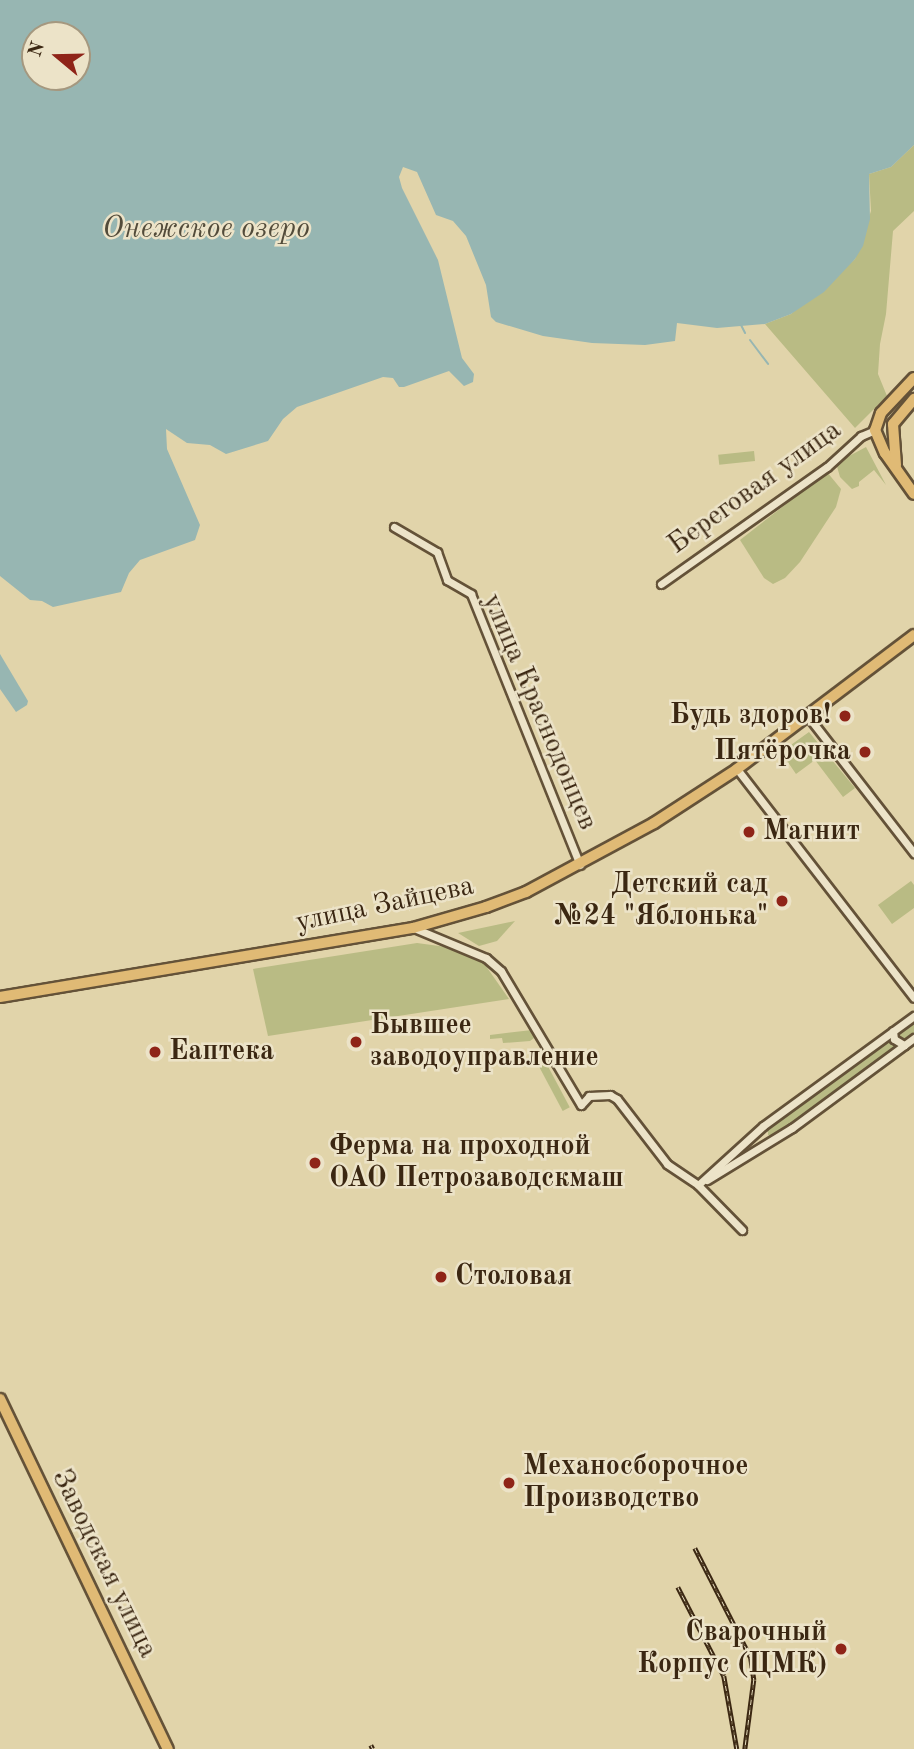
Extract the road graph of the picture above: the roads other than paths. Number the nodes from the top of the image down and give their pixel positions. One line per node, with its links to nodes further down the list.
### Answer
1 (914, 378): 3 (main road)
2 (914, 399): 4 (main road)
3 (876, 425): 4 (main road); 5 (main road); 8 (street, Береговая улица)
4 (892, 429): 5 (main road)
5 (896, 466): 6 (main road)
6 (914, 494)
7 (394, 527): 13 (street, улица Краснодонцев)
8 (660, 584)
9 (914, 635): 10 (main road, улица Зайцева)
10 (807, 715): 11 (main road, улица Зайцева); 12 (street)
11 (737, 769): 13 (main road, улица Зайцева); 16 (street)
12 (914, 853)
13 (580, 865): 14 (main road, улица Зайцева)
14 (413, 928): 15 (main road, улица Зайцева); 23 (street)
15 (0, 998)
16 (914, 999)
17 (914, 1016): 18 (street)
18 (893, 1031): 20 (street); 21 (street)
19 (914, 1038): 20 (street)
20 (904, 1045): 22 (street)
21 (763, 1126): 22 (street); 23 (street)
22 (771, 1142): 23 (street)
23 (698, 1185): 24 (street)
24 (742, 1230)
25 (0, 1399): 26 (main road, Заводская улица)
26 (168, 1749)

